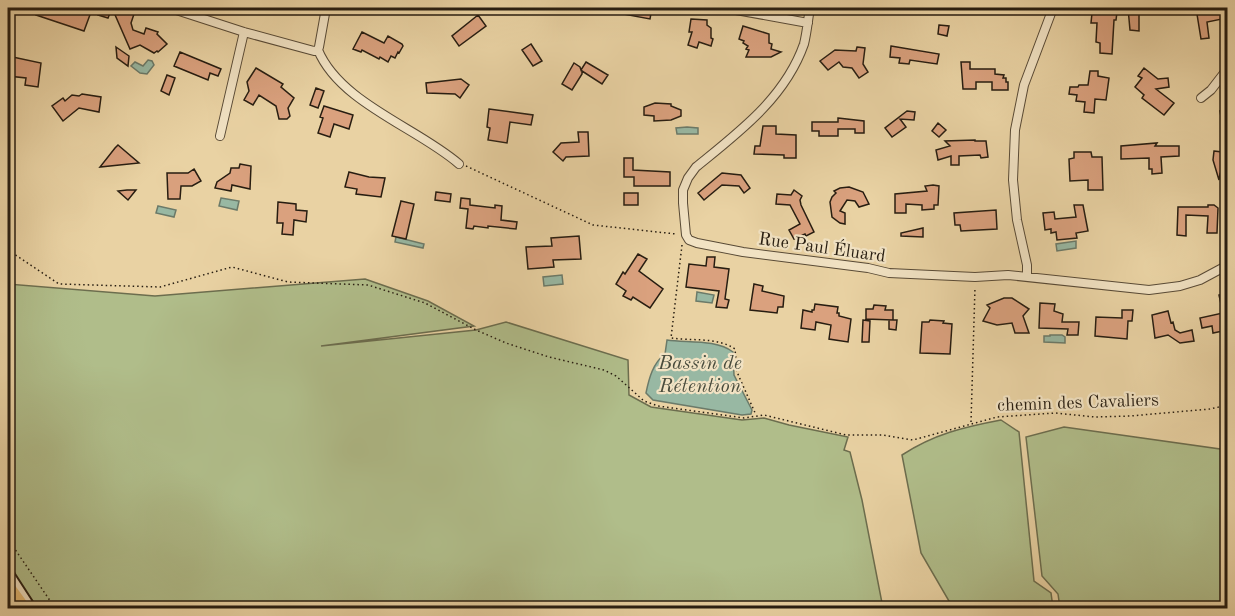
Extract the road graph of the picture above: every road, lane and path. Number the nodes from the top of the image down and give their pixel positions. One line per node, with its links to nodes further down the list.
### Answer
1 (170, 8): 7 (street)
2 (326, 8): 8 (street)
3 (725, 8): 6 (street)
4 (810, 8): 6 (street)
5 (1053, 8): 16 (street)
6 (808, 23): 13 (street)
7 (244, 32): 8 (street); 11 (street)
8 (318, 50): 12 (street)
9 (1227, 68): 10 (street)
10 (1201, 98)
11 (220, 136)
12 (459, 164): 13 (path)
13 (686, 236): 17 (street, Rue Paul Éluard); 19 (path)
14 (8, 250): 19 (path, chemin des Cavaliers)
15 (1227, 265): 16 (street, Rue Paul Éluard)
16 (1027, 276): 17 (street, Rue Paul Éluard)
17 (975, 277): 20 (path)
18 (1227, 405): 20 (path, chemin des Cavaliers)
19 (757, 416): 20 (path, chemin des Cavaliers)
20 (971, 423)
21 (8, 539): 26 (path)
22 (8, 574): 25 (street)
23 (8, 586): 24 (main road)
24 (24, 609)
25 (30, 609)
26 (55, 609)

